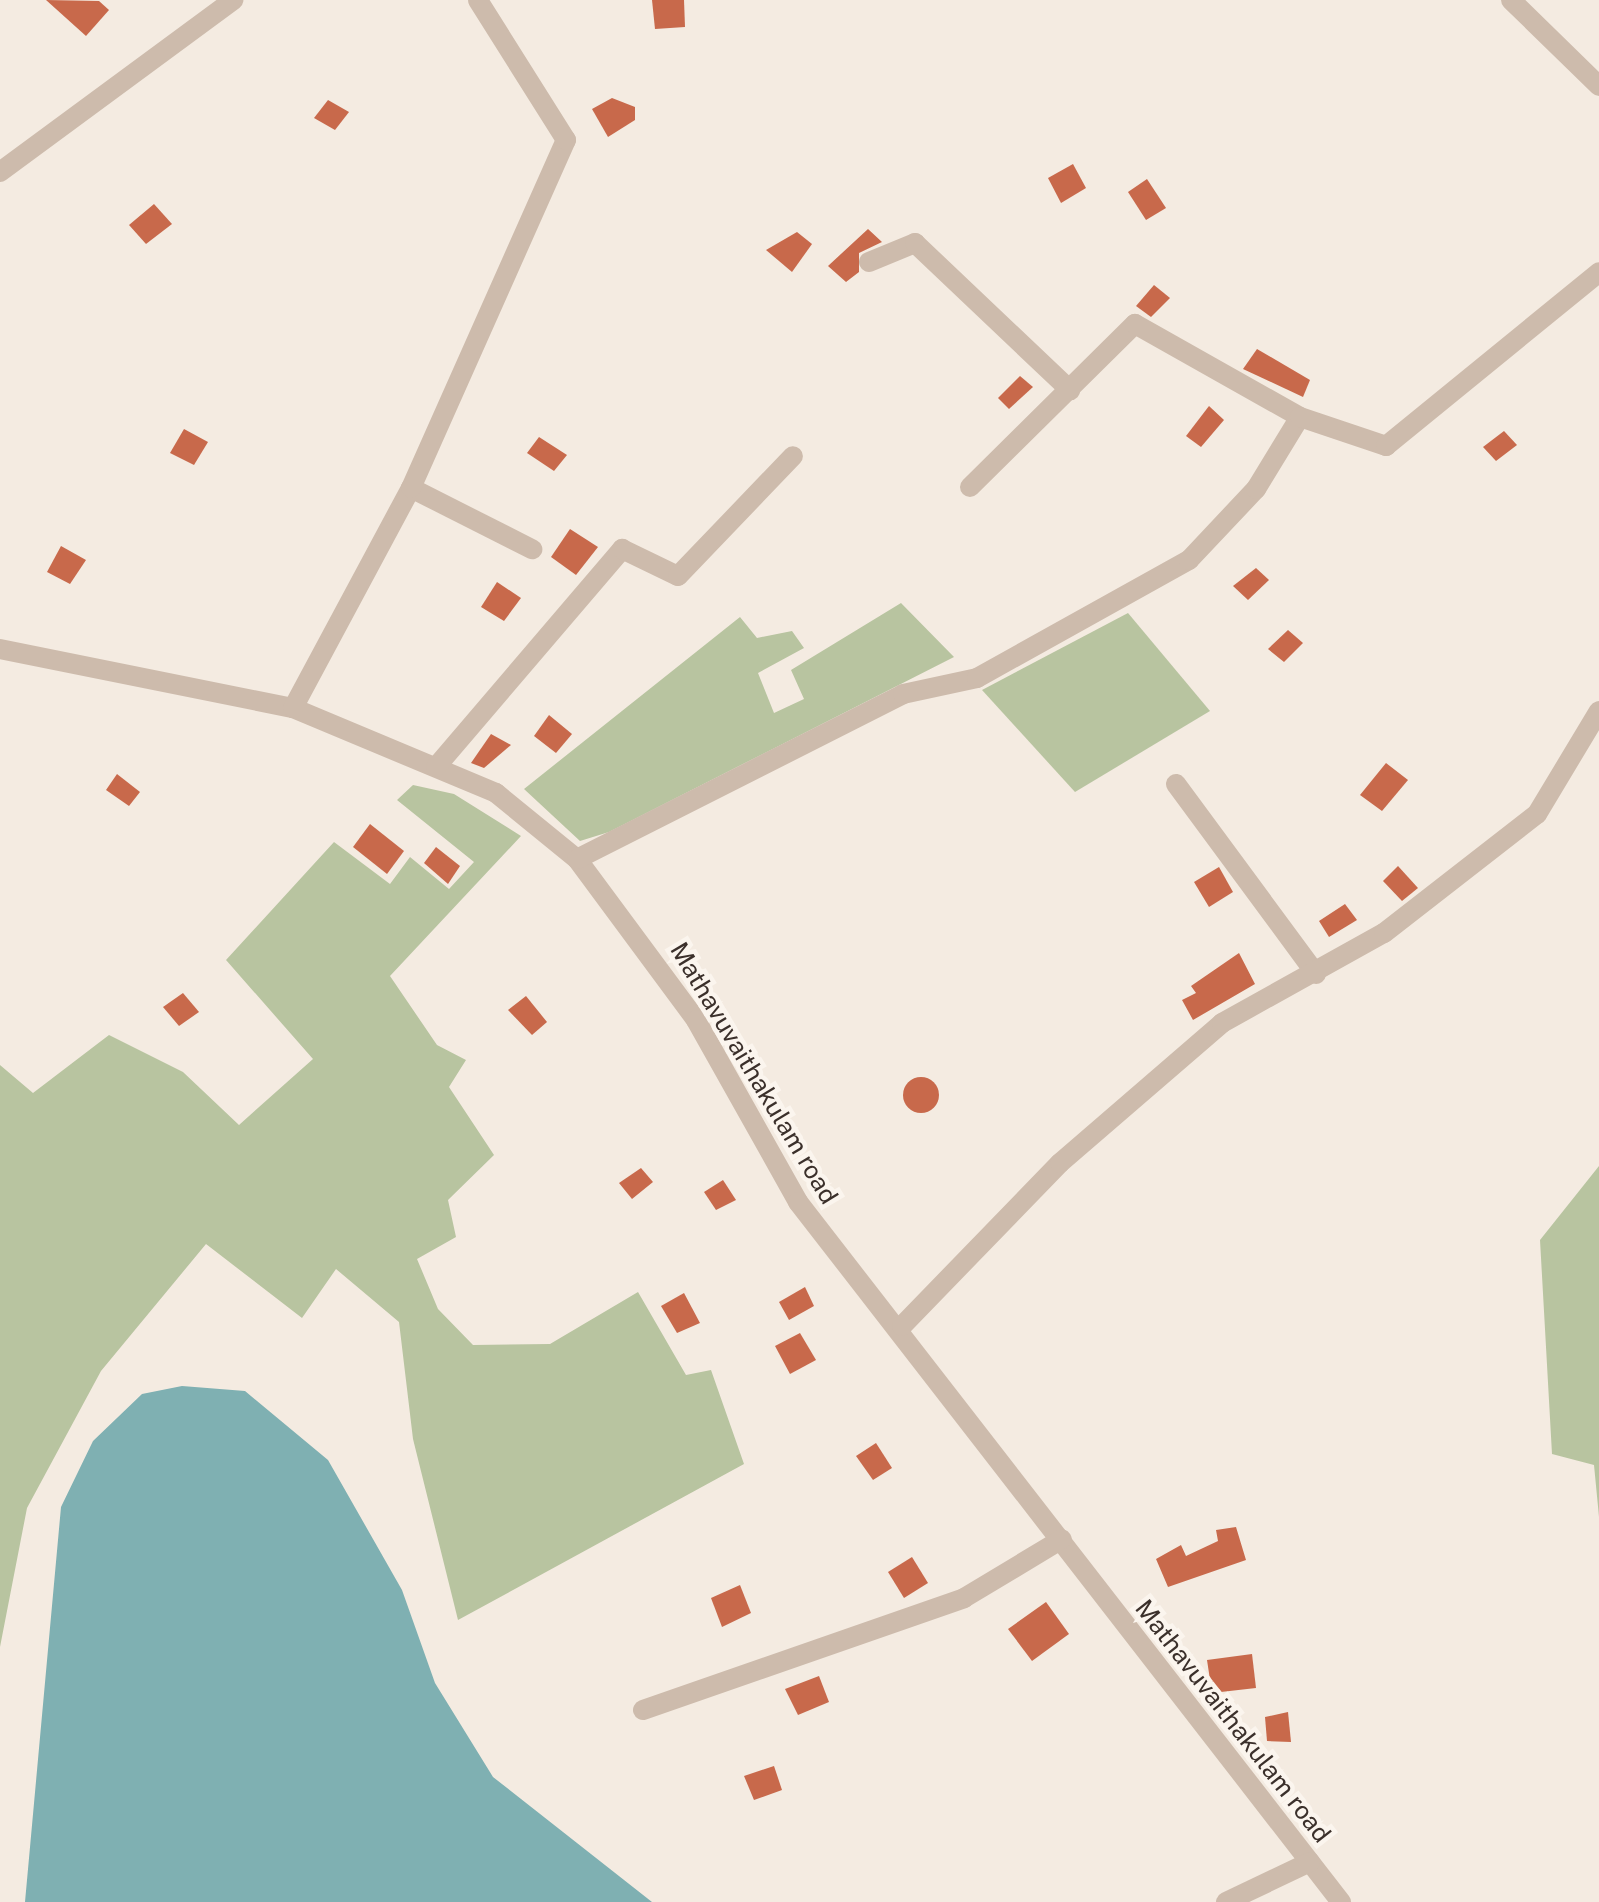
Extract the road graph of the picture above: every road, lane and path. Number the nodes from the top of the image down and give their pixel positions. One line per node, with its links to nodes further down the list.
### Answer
1 (232, 0): 5 (street)
2 (478, 0): 12 (street)
3 (1511, 0): 4 (street)
4 (1599, 86)
5 (0, 172)
6 (870, 262): 8 (street)
7 (1599, 272): 9 (street)
8 (1070, 390): 9 (street); 11 (street)
9 (1300, 417): 19 (street)
10 (793, 456): 17 (street)
11 (970, 487)
12 (411, 488): 13 (street); 15 (street)
13 (532, 549)
14 (0, 649): 15 (street, Mathavuvaithakulam road)
15 (293, 708): 17 (street, Mathavuvaithakulam road)
16 (1599, 711): 20 (street)
17 (436, 768): 19 (street, Mathavuvaithakulam road)
18 (1176, 784): 20 (street)
19 (577, 859): 21 (street, Mathavuvaithakulam road)
20 (1316, 974): 21 (street)
21 (902, 1326): 22 (street, Mathavuvaithakulam road)
22 (1062, 1539): 23 (street); 24 (street, Mathavuvaithakulam road)
23 (643, 1710)
24 (1310, 1862): 25 (street); 26 (street, Mathavuvaithakulam road)
25 (1226, 1902)
26 (1341, 1902)

